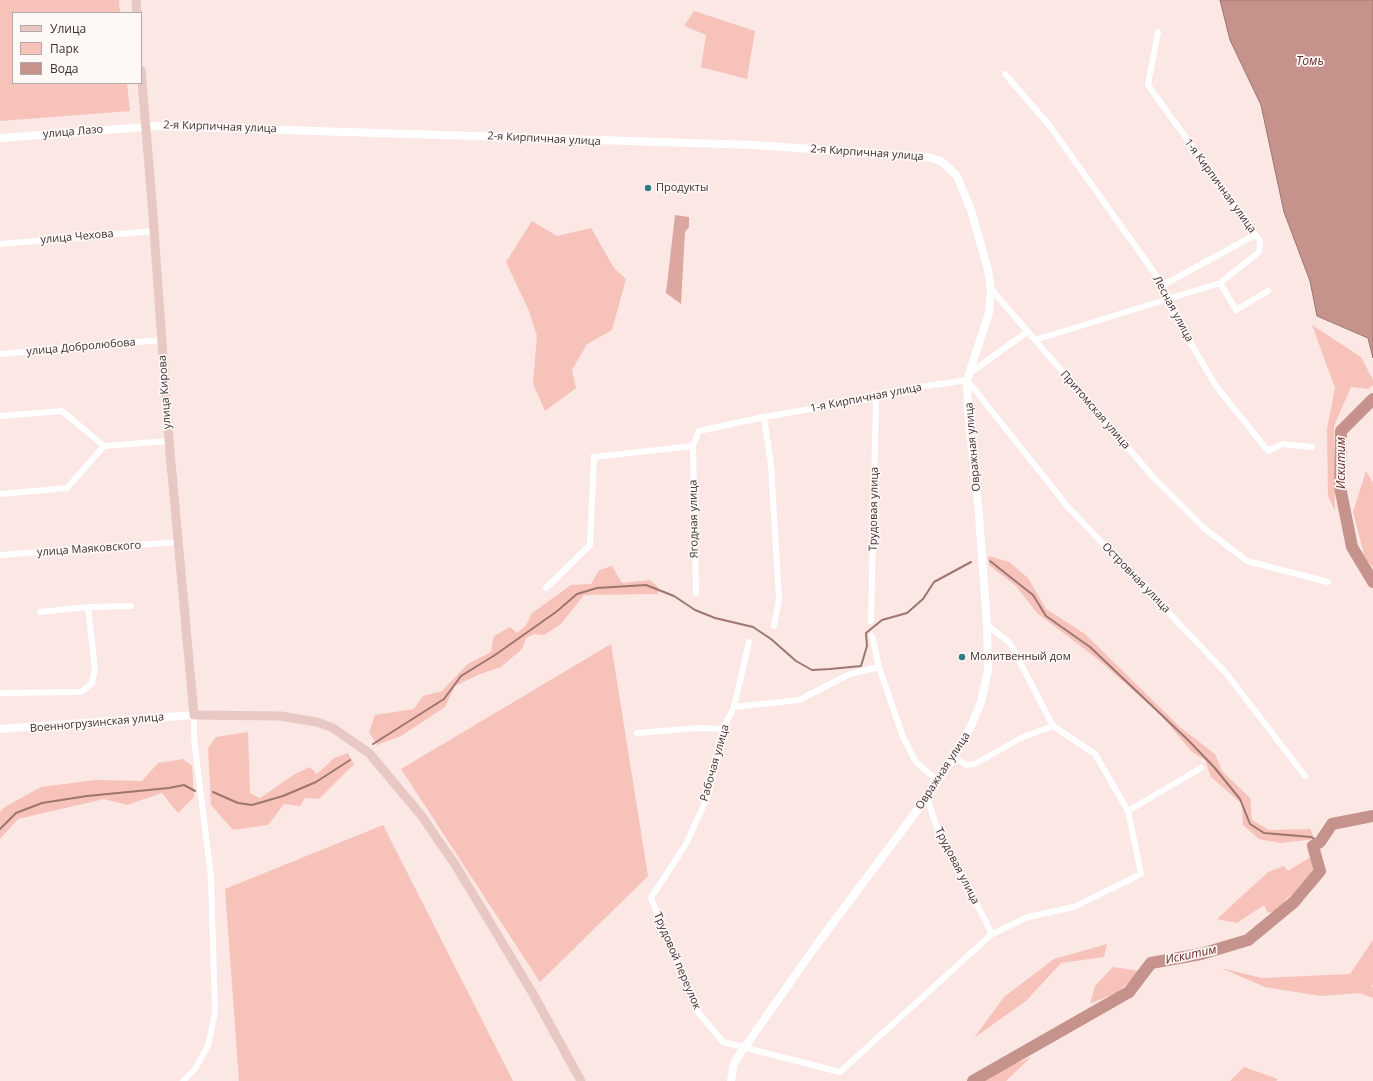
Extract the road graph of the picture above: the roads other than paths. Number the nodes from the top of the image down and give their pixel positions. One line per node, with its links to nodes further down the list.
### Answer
1 (136, 0): 2 (main road)
2 (137, 12)
3 (1158, 32): 9 (street, 1-я Кирпичная улица)
4 (1005, 74): 12 (street, Лесная улица)
5 (142, 84): 6 (main road, улица Кирова)
6 (145, 126): 7 (street, улица Лазо); 8 (main road, улица Кирова); 13 (street, 2-я Кирпичная улица)
7 (0, 138)
8 (155, 231): 10 (street, улица Чехова); 17 (main road, улица Кирова)
9 (1255, 235): 11 (street, 1-я Кирпичная улица); 12 (street)
10 (0, 244)
11 (1220, 283): 14 (street); 15 (street, 1-я Кирпичная улица)
12 (1163, 285): 15 (street, Лесная улица)
13 (991, 289): 16 (street, Притомская улица); 20 (street, Овражная улица)
14 (1268, 291)
15 (1166, 301): 18 (street, 1-я Кирпичная улица); 27 (street, Лесная улица)
16 (1028, 332): 18 (street, Притомская улица); 20 (street, 1-я Кирпичная улица)
17 (162, 340): 19 (street, улица Добролюбова); 24 (main road, улица Кирова)
18 (1035, 340): 31 (street, Притомская улица)
19 (0, 354)
20 (969, 376): 21 (street, 1-я Кирпичная улица); 38 (street, Овражная улица); 52 (street, Островная улица)
21 (876, 398): 23 (street, 1-я Кирпичная улица); 37 (street, Трудовая улица)
22 (0, 416): 25 (street)
23 (764, 417): 26 (street, 1-я Кирпичная улица); 39 (street)
24 (169, 441): 25 (street); 29 (main road, улица Кирова)
25 (104, 446): 28 (street)
26 (693, 446): 32 (street); 33 (street, Ягодная улица)
27 (1312, 447)
28 (0, 494)
29 (179, 542): 30 (street, улица Маяковского); 45 (main road, улица Кирова)
30 (0, 555)
31 (1328, 582)
32 (546, 588)
33 (696, 593)
34 (131, 606): 35 (street)
35 (88, 607): 36 (street); 43 (street)
36 (40, 612)
37 (871, 621)
38 (987, 625): 46 (street); 50 (street, Овражная улица)
39 (774, 626)
40 (872, 636): 42 (street)
41 (749, 642): 44 (street, Рабочая улица)
42 (879, 667): 44 (street); 53 (street)
43 (0, 693)
44 (734, 707): 48 (street, Рабочая улица)
45 (194, 715): 47 (street, Военногрузинская улица); 59 (street); 60 (main road)
46 (1053, 726): 50 (street); 55 (street)
47 (0, 729)
48 (723, 729): 49 (street); 56 (street, Рабочая улица)
49 (637, 733)
50 (954, 757): 53 (street, Овражная улица)
51 (1201, 768): 55 (street)
52 (1305, 776)
53 (938, 781): 54 (street, Овражная улица)
54 (927, 797): 57 (street, Трудовая улица); 58 (street, Овражная улица)
55 (1128, 811): 57 (street)
56 (651, 898): 58 (street, Трудовой переулок)
57 (992, 934): 58 (street, Трудовой переулок)
58 (744, 1048): 61 (street, Овражная улица)
59 (184, 1081)
60 (581, 1081)
61 (731, 1081)

